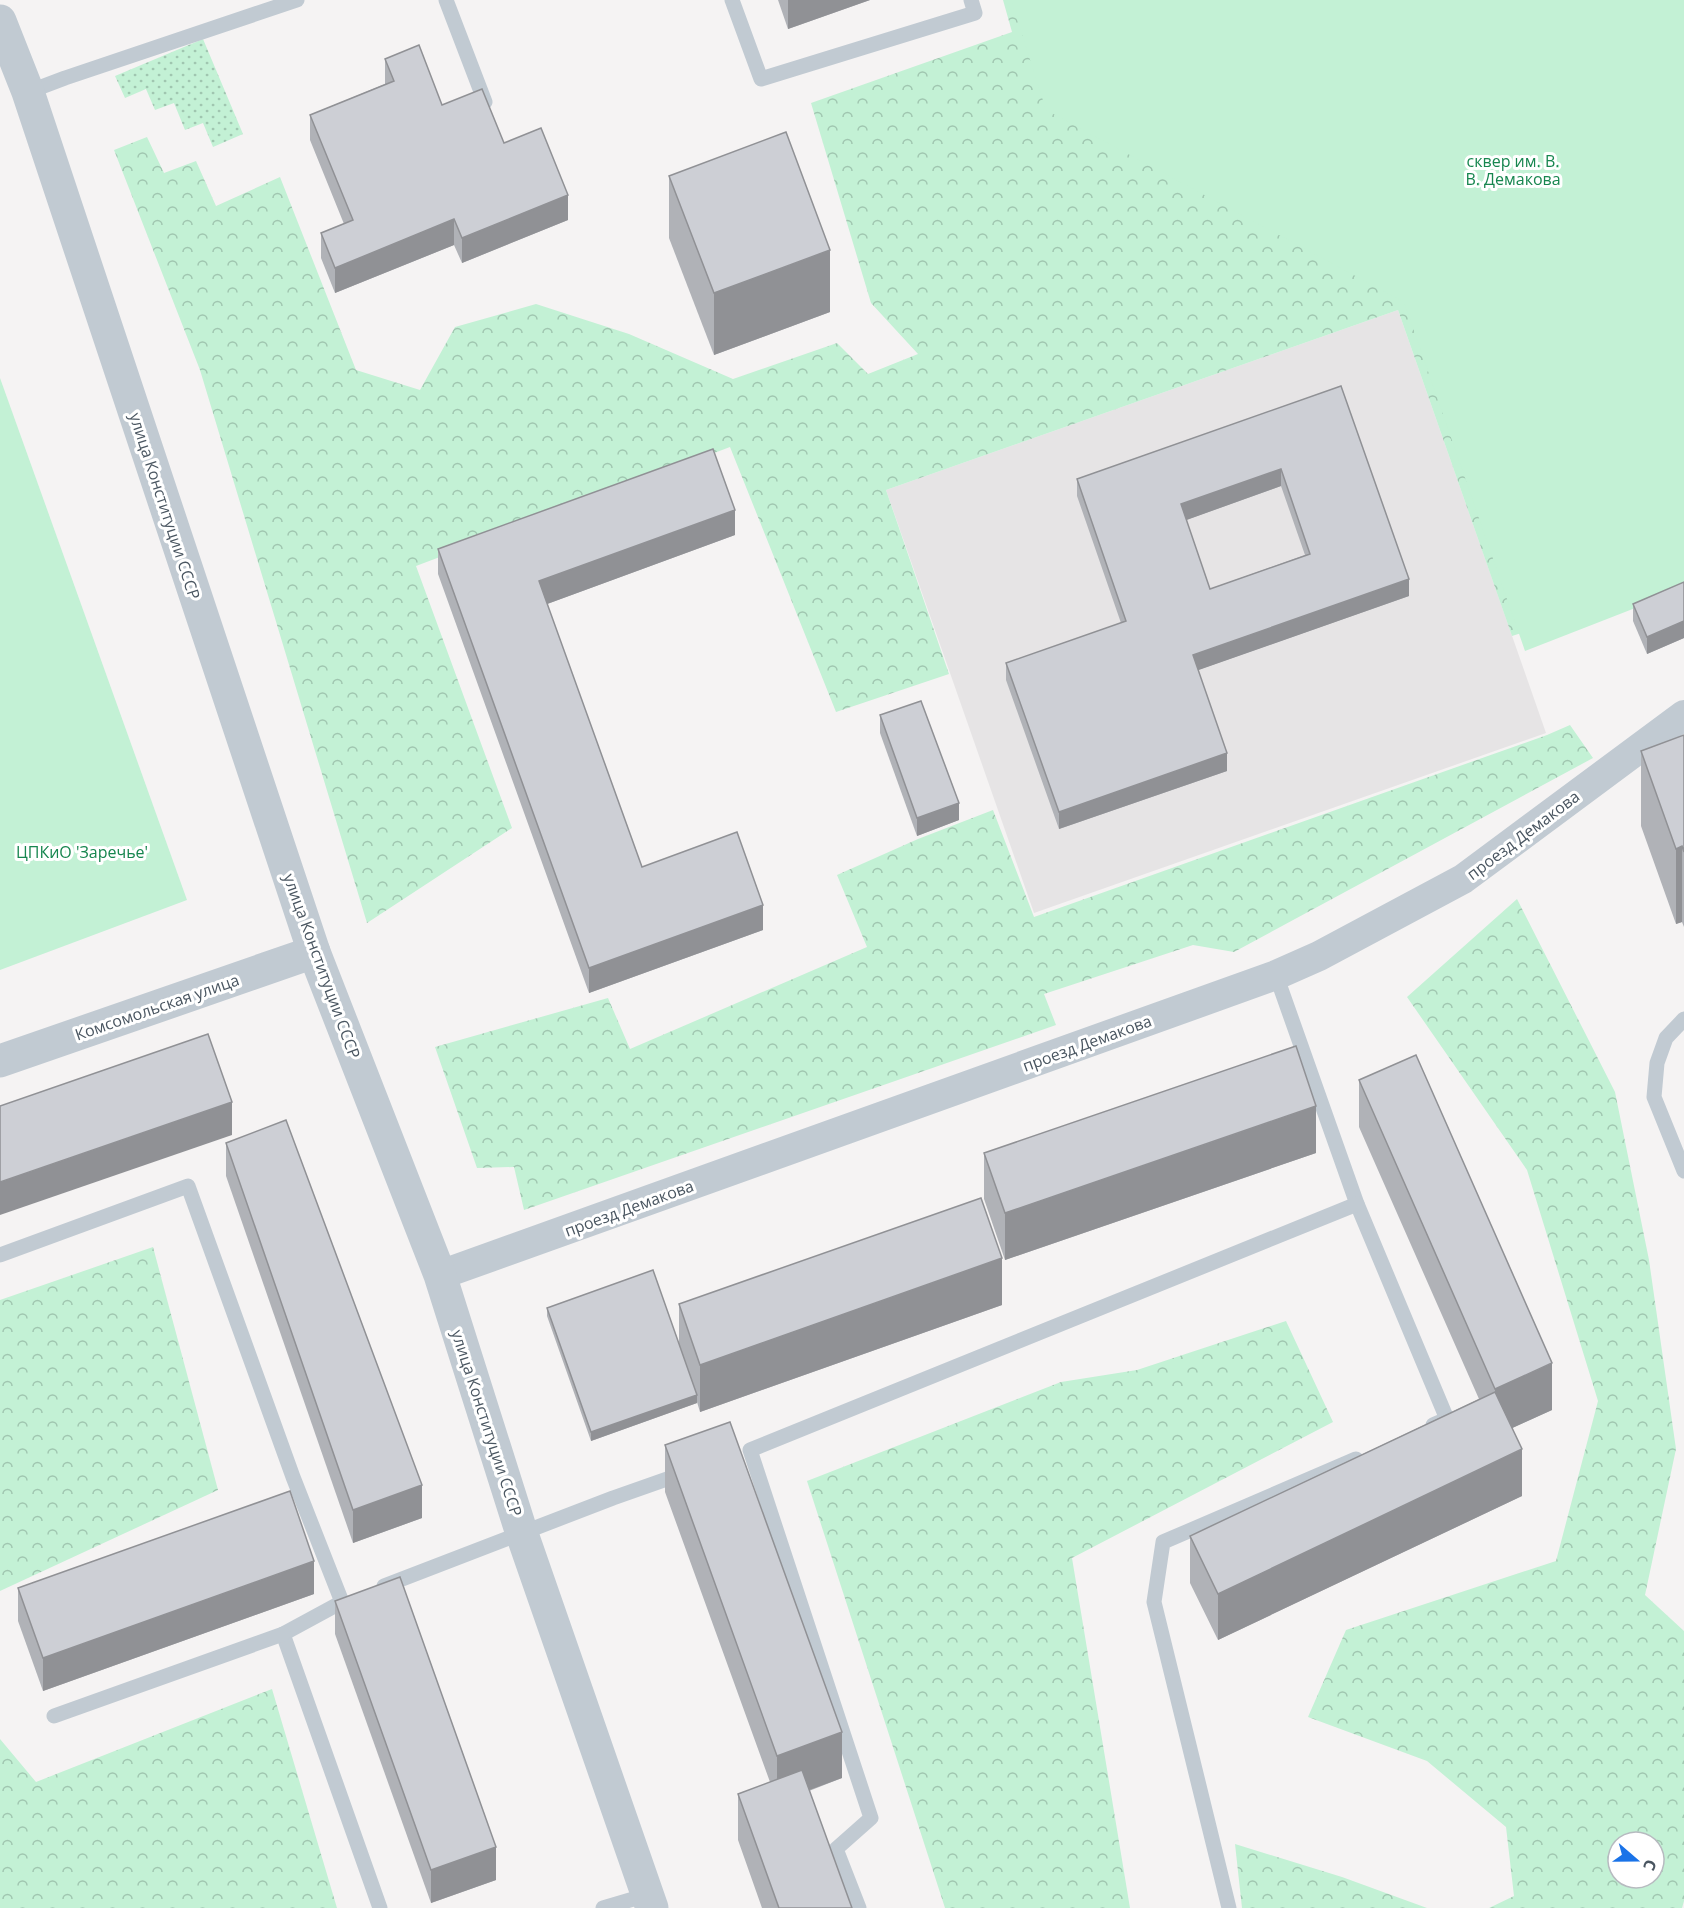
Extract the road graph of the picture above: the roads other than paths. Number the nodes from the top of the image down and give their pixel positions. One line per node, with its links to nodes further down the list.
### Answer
1 (297, 0): 6 (lane)
2 (446, 0): 7 (lane)
3 (732, 0): 4 (lane)
4 (970, 0)
5 (0, 21): 6 (street, улица Конституции СССР)
6 (28, 92): 9 (street, улица Конституции СССР)
7 (485, 102)
8 (1684, 715): 10 (street, проезд Демакова)
9 (314, 952): 12 (street, Комсомольская улица); 16 (street, улица Конституции СССР)
10 (1276, 975): 14 (lane); 16 (street, проезд Демакова)
11 (1684, 1019): 13 (lane)
12 (0, 1061)
13 (1684, 1171)
14 (1357, 1204): 17 (lane); 27 (lane)
15 (0, 1255): 22 (lane)
16 (440, 1275): 20 (street, улица Конституции СССР)
17 (1414, 1433)
18 (1371, 1452): 28 (lane)
19 (697, 1468): 20 (lane)
20 (522, 1534): 21 (lane); 24 (street, улица Конституции СССР)
21 (375, 1590)
22 (283, 1634): 23 (lane); 25 (lane)
23 (54, 1716)
24 (649, 1902): 26 (lane)
25 (380, 1908)
26 (603, 1908)
27 (859, 1908)
28 (1229, 1908)

